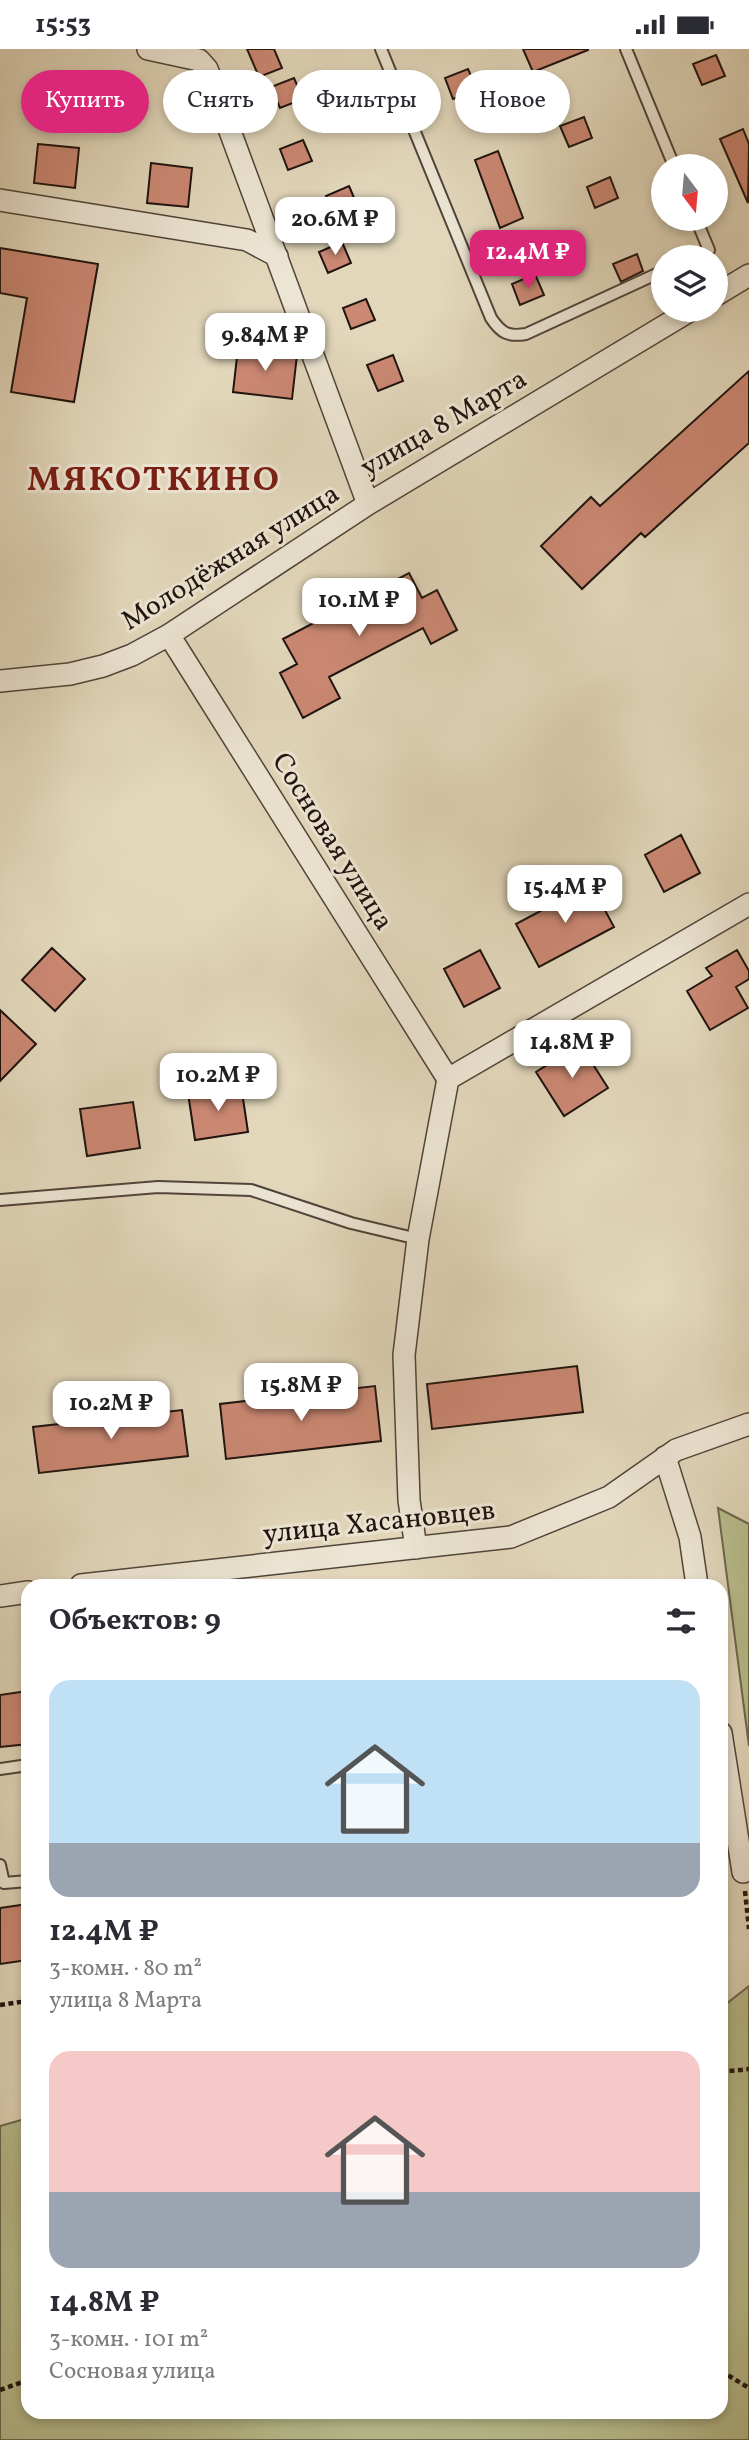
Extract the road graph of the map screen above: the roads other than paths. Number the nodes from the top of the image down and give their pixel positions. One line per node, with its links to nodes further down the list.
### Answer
1 (148, 49): 6 (street, улица 8 Марта)
2 (381, 49): 8 (lane)
3 (626, 49): 4 (lane)
4 (669, 154)
5 (0, 200): 6 (street)
6 (277, 256): 11 (street, улица 8 Марта)
7 (749, 275): 9 (street)
8 (651, 277)
9 (728, 288)
10 (671, 322): 11 (street, улица 8 Марта)
11 (368, 504): 12 (street, Молодёжная улица)
12 (169, 635): 13 (street, Молодёжная улица); 15 (street, Сосновая улица)
13 (0, 681)
14 (749, 904): 15 (street)
15 (447, 1079): 17 (street)
16 (0, 1200): 17 (lane)
17 (418, 1239): 20 (street)
18 (745, 1430): 19 (street, улица Хасановцев)
19 (665, 1457): 20 (street, улица Хасановцев); 22 (street)
20 (416, 1548): 21 (street, улица Хасановцев)
21 (135, 1579)
22 (696, 1579)
23 (21, 1593): 24 (street)
24 (0, 1596)
25 (21, 1766): 26 (lane)
26 (0, 1769)
27 (728, 1777): 29 (street)
28 (0, 1865): 30 (lane)
29 (743, 1872)
30 (21, 1882)

